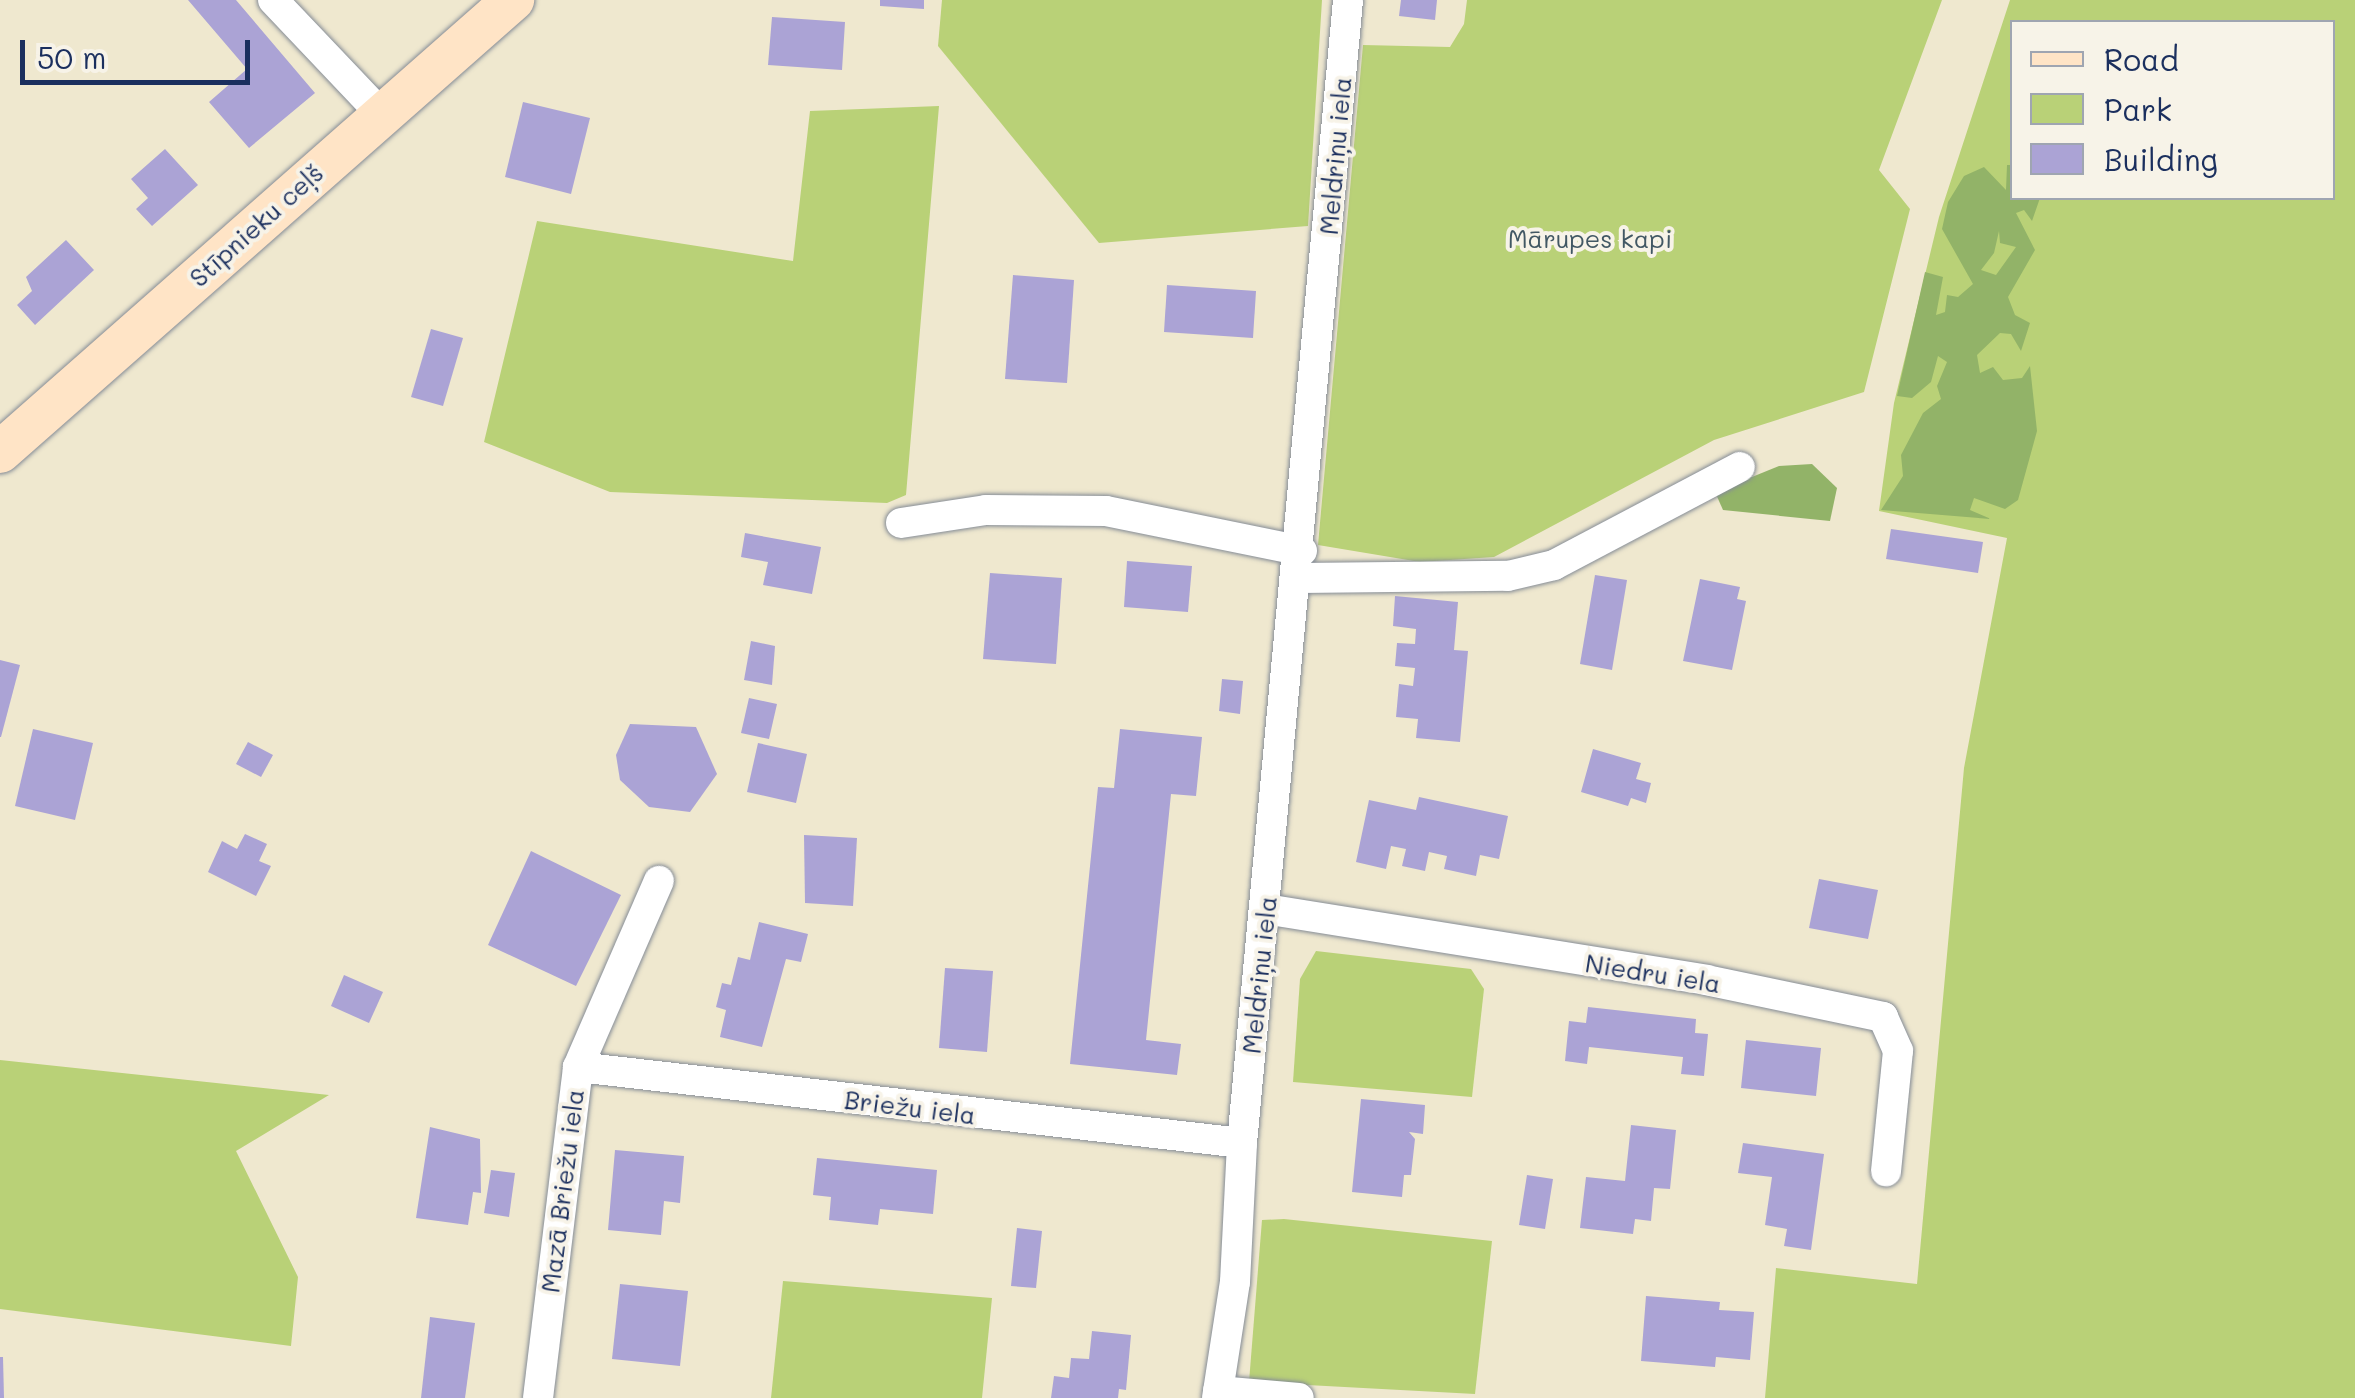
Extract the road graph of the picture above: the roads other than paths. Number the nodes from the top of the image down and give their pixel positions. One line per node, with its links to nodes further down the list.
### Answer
1 (272, 0): 4 (street)
2 (513, 0): 4 (main road, Stīpnieku ceļš)
3 (1348, 0): 8 (street, Meldriņu iela)
4 (380, 114): 5 (main road, Stīpnieku ceļš)
5 (0, 452)
6 (1740, 466): 8 (street)
7 (901, 522): 8 (street)
8 (1300, 565): 10 (street, Meldriņu iela)
9 (659, 881): 11 (street, Mazā Briežu iela)
10 (1265, 909): 12 (street, Meldriņu iela); 13 (street, Niedru iela)
11 (578, 1066): 12 (street, Briežu iela); 15 (street, Mazā Briežu iela)
12 (1242, 1144): 14 (street, Meldriņu iela)
13 (1886, 1172)
14 (1217, 1395): 16 (street)
15 (538, 1398)
16 (1299, 1398)

